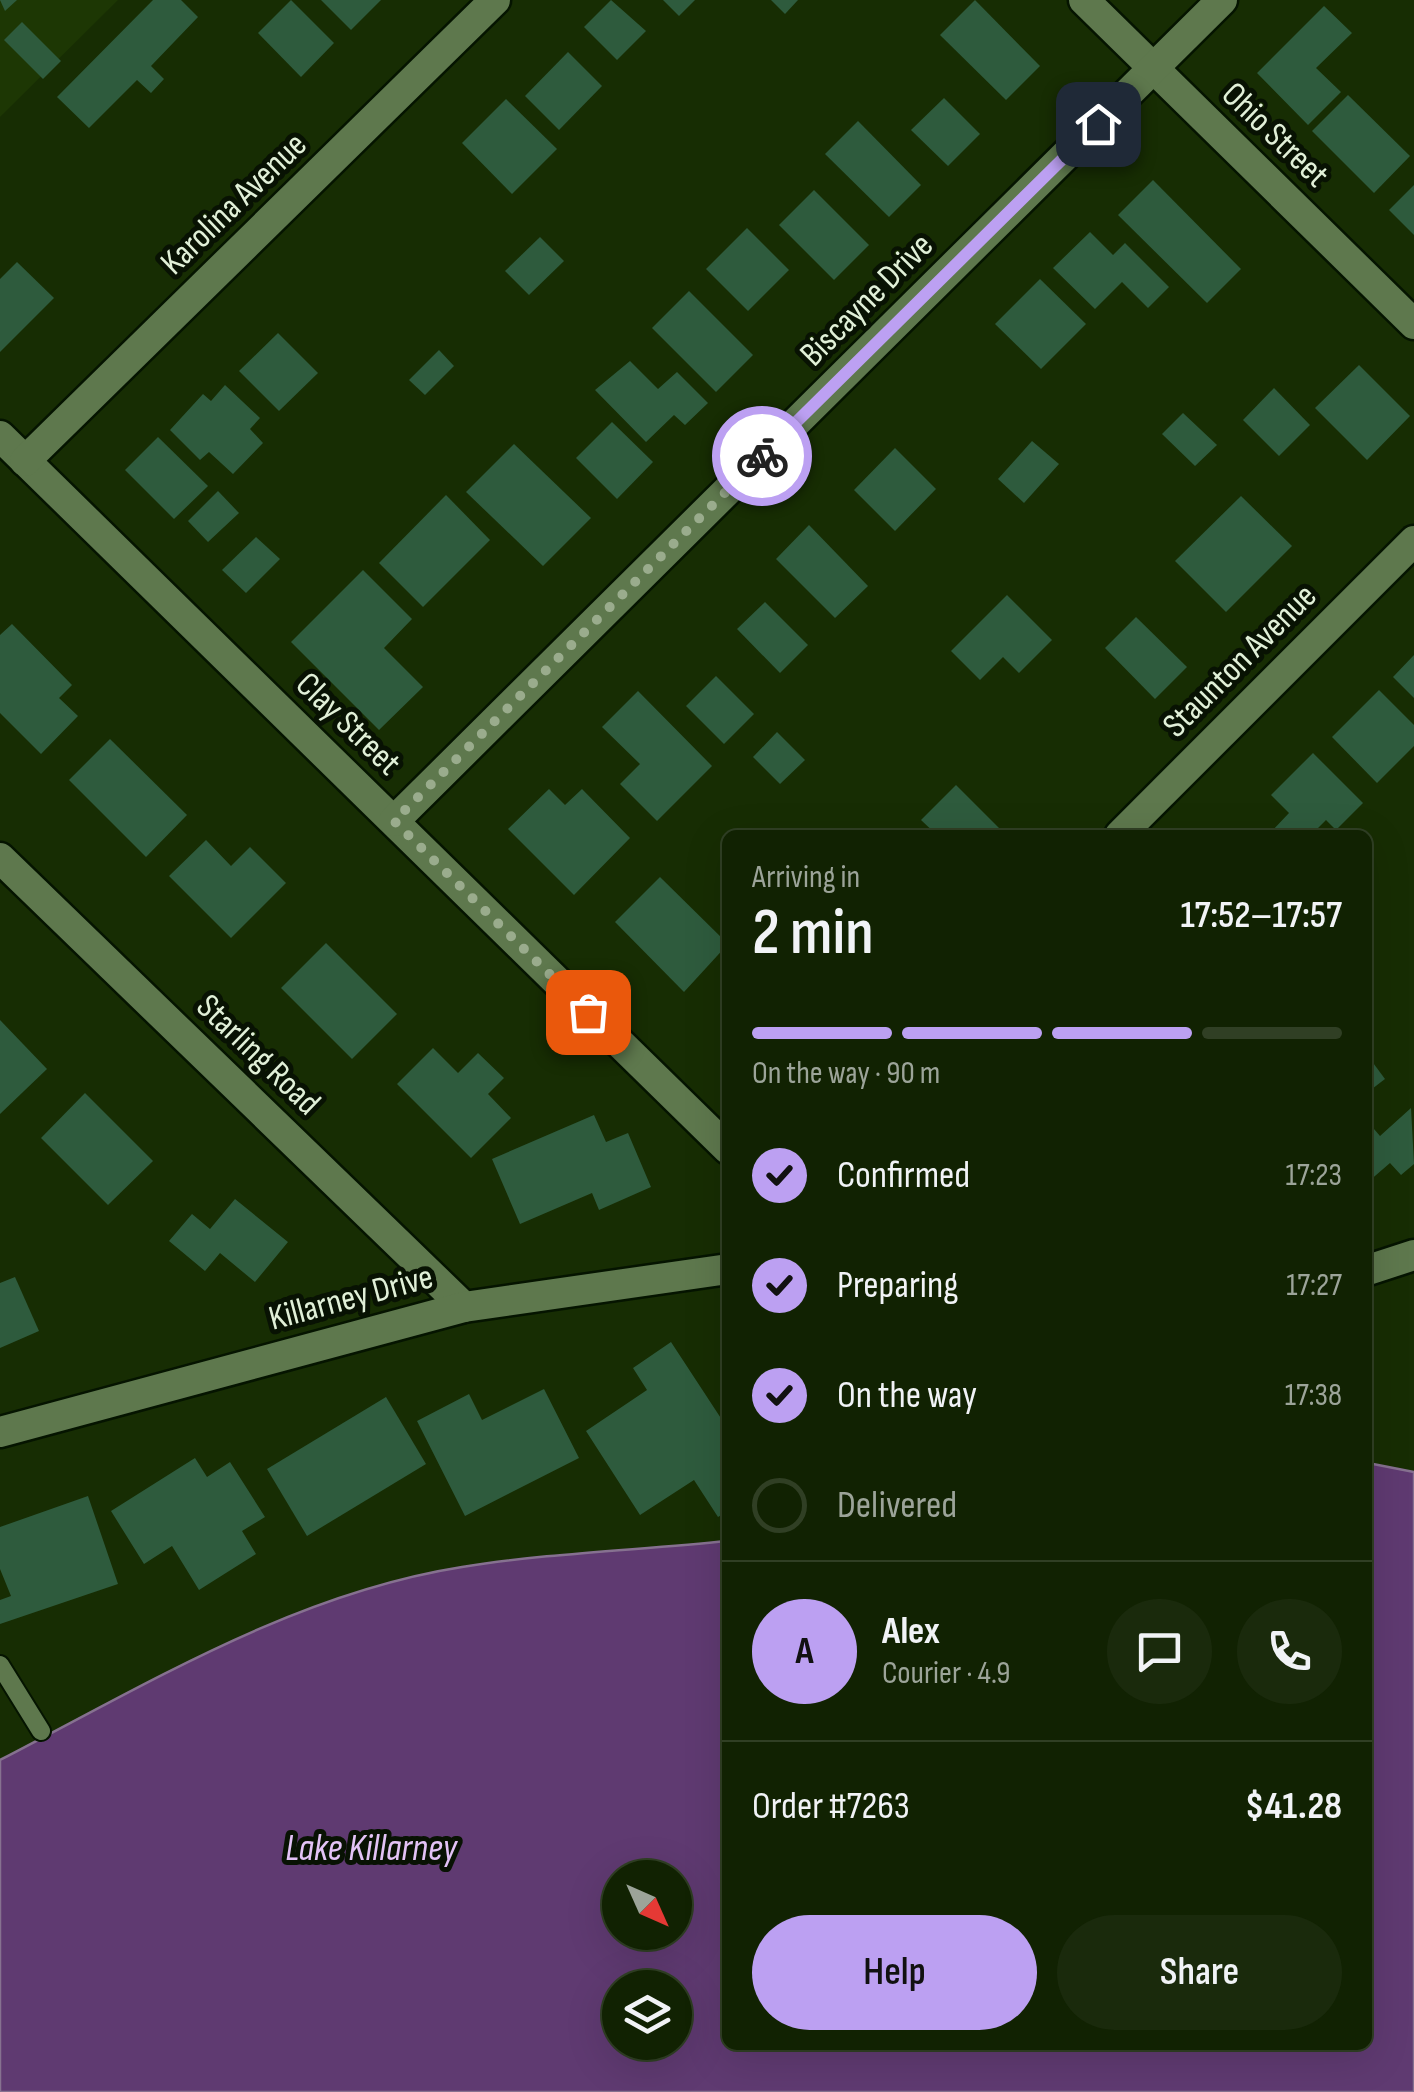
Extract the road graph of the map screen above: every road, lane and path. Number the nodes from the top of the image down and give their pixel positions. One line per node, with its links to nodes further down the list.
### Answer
1 (495, 0): 7 (street, Karolina Avenue)
2 (1084, 0): 4 (street, Ohio Street)
3 (1222, 0): 4 (street, Biscayne Drive)
4 (1154, 68): 5 (street, Ohio Street); 9 (street, Biscayne Drive)
5 (1414, 324)
6 (0, 436): 7 (street, Clay Street)
7 (25, 461): 9 (street, Clay Street)
8 (1414, 541): 10 (street, Staunton Avenue)
9 (394, 821): 12 (street, Clay Street)
10 (1125, 830)
11 (0, 858): 16 (street, Starling Road)
12 (722, 1143)
13 (1414, 1255): 14 (street)
14 (1372, 1269)
15 (722, 1270): 16 (street, Killarney Drive)
16 (464, 1306): 17 (street, Killarney Drive)
17 (0, 1432)
18 (0, 1665): 19 (lane)
19 (41, 1731)

